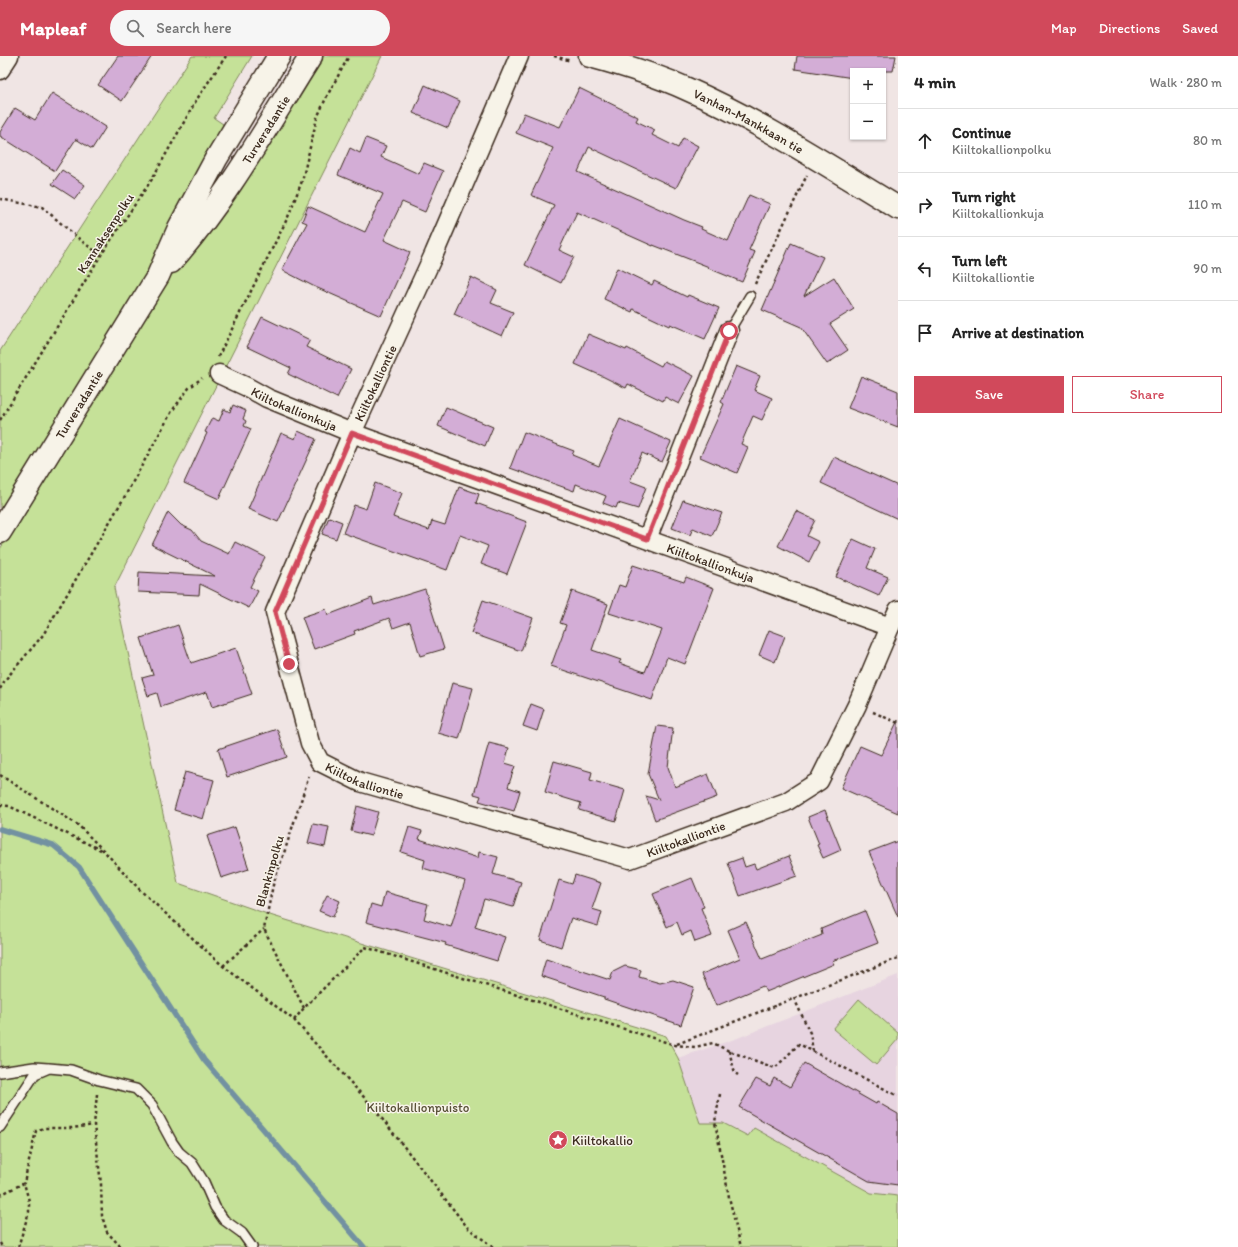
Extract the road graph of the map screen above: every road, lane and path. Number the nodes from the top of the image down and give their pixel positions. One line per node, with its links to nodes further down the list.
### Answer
1 (8, 56): 8 (street)
2 (226, 56): 12 (path, Kannaksenpolku)
3 (279, 56): 13 (main road, Turveradantie)
4 (311, 56): 13 (main road, Turveradantie)
5 (349, 56): 16 (path)
6 (519, 56): 18 (street, Kiiltokalliontie)
7 (590, 56): 11 (main road, Vanhan-Mankkaan tie)
8 (0, 70)
9 (809, 169): 14 (path)
10 (0, 199): 12 (path)
11 (898, 208)
12 (101, 255): 17 (path, Kannaksenpolku)
13 (158, 276): 19 (main road, Turveradantie)
14 (750, 296): 15 (lane)
15 (729, 331): 20 (street)
16 (213, 370): 18 (street, Kiiltokallionkuja); 23 (path)
17 (0, 420)
18 (352, 433): 20 (street, Kiiltokallionkuja); 26 (street, Kiiltokalliontie)
19 (0, 532)
20 (647, 539): 22 (street, Kiiltokallionkuja)
21 (898, 610): 22 (street, Kiiltokalliontie)
22 (890, 627): 24 (street, Kiiltokalliontie)
23 (0, 689)
24 (857, 705): 25 (path); 26 (street, Kiiltokalliontie)
25 (898, 723)
26 (320, 762): 30 (path, Blankinpolku)
27 (0, 775): 29 (path)
28 (0, 805): 29 (path)
29 (105, 852): 32 (path)
30 (264, 929): 32 (path); 34 (path)
31 (898, 958): 33 (path)
32 (223, 966): 35 (path)
33 (794, 998): 36 (path); 38 (path)
34 (304, 1008): 35 (path); 36 (path)
35 (294, 1020): 54 (path)
36 (675, 1045): 37 (path)
37 (729, 1051): 38 (path); 41 (path)
38 (813, 1051): 44 (path)
39 (49, 1068): 40 (lane); 42 (lane); 46 (lane)
40 (0, 1072)
41 (738, 1075)
42 (99, 1080): 45 (path); 53 (lane)
43 (720, 1094): 55 (path)
44 (898, 1096)
45 (94, 1125): 47 (path); 52 (path)
46 (0, 1126)
47 (24, 1183): 48 (path); 51 (path)
48 (0, 1195)
49 (0, 1243): 50 (path)
50 (2, 1247)
51 (18, 1247)
52 (121, 1247)
53 (252, 1247)
54 (493, 1247)
55 (741, 1247)

